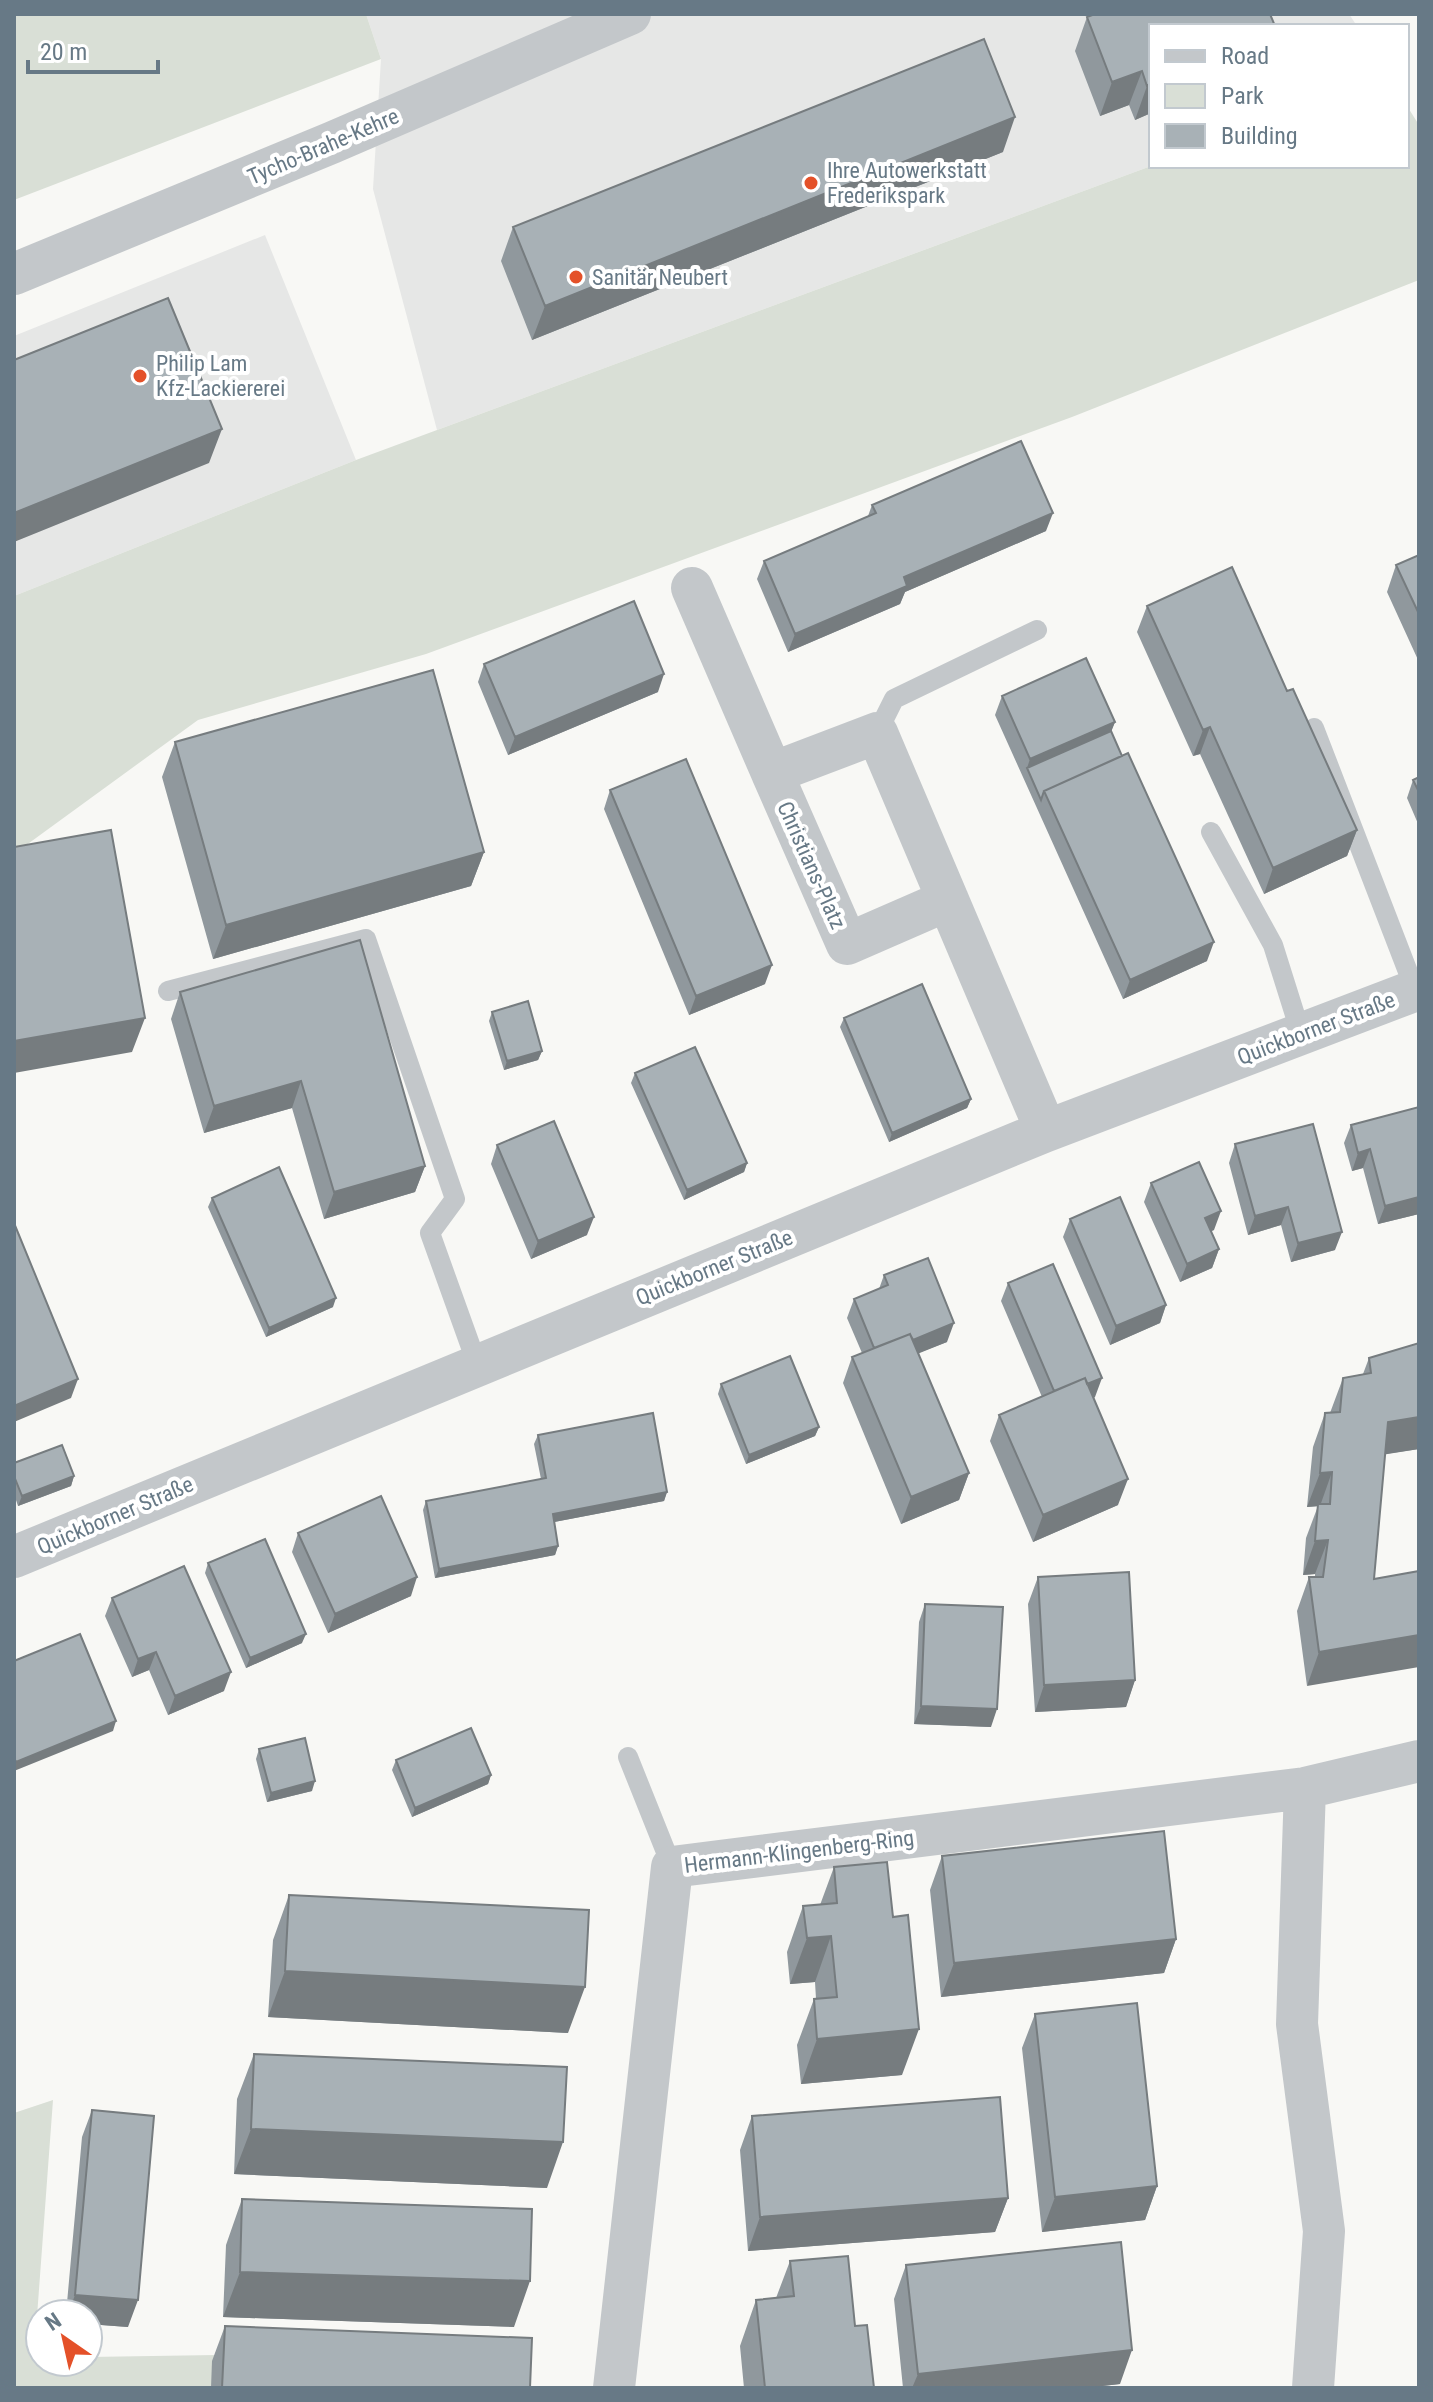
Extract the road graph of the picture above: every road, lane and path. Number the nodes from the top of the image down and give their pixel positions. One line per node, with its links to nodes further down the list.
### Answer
1 (630, 14): 2 (street, Tycho-Brahe-Kehre)
2 (14, 274)
3 (692, 588): 7 (street, Christians-Platz)
4 (1037, 630): 6 (lane)
5 (1314, 728): 10 (lane)
6 (877, 733): 7 (street, Christians-Platz); 9 (street)
7 (772, 773): 9 (street, Christians-Platz)
8 (1211, 832): 12 (lane)
9 (948, 900): 13 (street)
10 (1417, 989): 12 (street, Quickborner Straße)
11 (168, 991): 14 (lane)
12 (1301, 1034): 13 (street, Quickborner Straße)
13 (1046, 1131): 14 (street, Quickborner Straße)
14 (477, 1364): 15 (street, Quickborner Straße)
15 (14, 1557)
16 (628, 1757): 19 (lane)
17 (1419, 1761): 18 (street, Hermann-Klingenberg-Ring)
18 (1305, 1788): 19 (street, Hermann-Klingenberg-Ring); 21 (street)
19 (672, 1867): 20 (street, Hermann-Klingenberg-Ring)
20 (614, 2388)
21 (1313, 2388)

